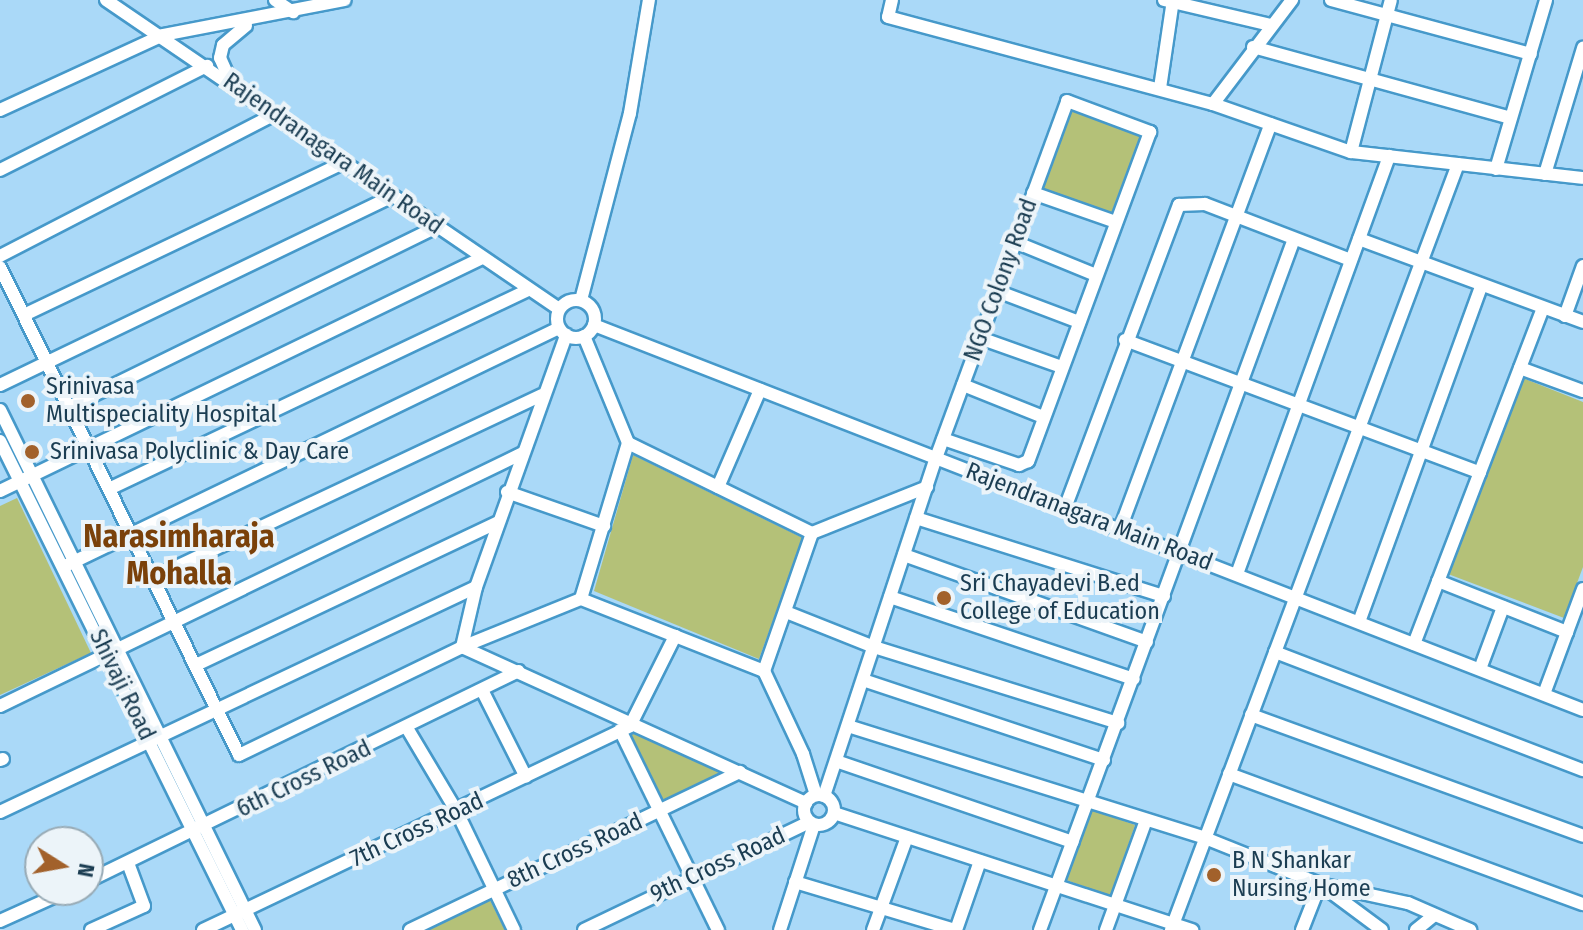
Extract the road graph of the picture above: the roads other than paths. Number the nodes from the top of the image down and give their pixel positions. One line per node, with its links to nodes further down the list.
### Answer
1 (106, 0): 16 (street, Rajendranagara Main Road)
2 (275, 0): 12 (street)
3 (345, 0): 11 (street)
4 (649, 0): 55 (street)
5 (892, 0): 23 (street)
6 (1292, 0): 15 (street)
7 (1331, 0): 13 (street)
8 (1391, 0): 13 (street)
9 (1546, 0): 19 (street)
10 (1170, 1): 15 (street); 23 (street)
11 (320, 3): 12 (street)
12 (293, 12): 14 (street)
13 (1387, 15): 19 (street); 21 (street)
14 (252, 22): 16 (street); 22 (street)
15 (1271, 25): 17 (street)
16 (163, 35): 20 (street, Rajendranagara Main Road); 25 (street)
17 (1253, 47): 21 (street); 24 (street)
18 (1583, 48): 35 (street)
19 (1531, 54): 27 (street)
20 (207, 66): 22 (street, Rajendranagara Main Road); 34 (street)
21 (1367, 81): 27 (street); 29 (street)
22 (234, 85): 26 (street, Rajendranagara Main Road)
23 (1160, 88): 24 (street)
24 (1213, 104): 28 (street)
25 (0, 110)
26 (275, 114): 31 (street, Rajendranagara Main Road); 45 (street)
27 (1510, 118): 33 (street)
28 (1271, 124): 29 (street); 39 (street)
29 (1351, 152): 30 (street)
30 (1389, 156): 32 (street); 43 (street)
31 (345, 162): 38 (street, Rajendranagara Main Road); 58 (street)
32 (1458, 164): 33 (street); 48 (street)
33 (1496, 169): 35 (street)
34 (0, 170)
35 (1545, 174): 36 (street)
36 (1583, 178)
37 (1033, 193): 40 (street); 40 (street, NGO Colony Road); 44 (street, NGO Colony Road)
38 (392, 196): 41 (street, Rajendranagara Main Road); 68 (street)
39 (1237, 217): 42 (street); 66 (street); 67 (street)
40 (1116, 222): 51 (street)
41 (437, 227): 46 (street, Rajendranagara Main Road); 78 (street)
42 (1294, 239): 47 (street); 71 (street)
43 (1359, 239): 47 (street); 48 (street)
44 (1015, 242): 51 (street); 54 (street, NGO Colony Road)
45 (0, 256)
46 (480, 259): 53 (street, Rajendranagara Main Road); 85 (street)
47 (1351, 260): 77 (street)
48 (1421, 264): 52 (street); 81 (street)
49 (1583, 266): 59 (street)
50 (0, 267): 58 (street)
51 (1096, 275): 60 (street)
52 (1481, 286): 56 (street); 86 (street)
53 (528, 290): 57 (street, Rajendranagara Main Road); 94 (street)
54 (997, 291): 60 (street); 65 (street, NGO Colony Road)
55 (581, 300): 57 (street); 62 (street)
56 (1543, 308): 59 (street); 70 (street)
57 (559, 309): 63 (street)
58 (24, 315): 68 (street)
59 (1565, 316): 61 (street)
60 (1079, 322): 69 (street)
61 (1583, 322)
62 (594, 325): 64 (street); 74 (street, Rajendranagara Main Road)
63 (562, 332): 64 (street); 76 (street); 103 (street)
64 (584, 336): 84 (street)
65 (980, 338): 69 (street); 73 (street, NGO Colony Road)
66 (1125, 340): 67 (street); 97 (street)
67 (1183, 361): 71 (street); 101 (street)
68 (48, 362): 72 (street); 78 (street)
69 (1062, 367): 80 (street)
70 (1520, 368): 75 (street); 89 (street)
71 (1242, 383): 77 (street); 104 (street)
72 (0, 385)
73 (963, 385): 80 (street); 82 (street, NGO Colony Road)
74 (760, 390): 88 (street, Rajendranagara Main Road); 92 (street)
75 (1583, 391)
76 (542, 395): 87 (street); 108 (street)
77 (1299, 404): 81 (street); 107 (street)
78 (69, 407): 85 (street)
79 (0, 410): 90 (street)
80 (1043, 417): 82 (street)
81 (1359, 427): 86 (street); 114 (street)
82 (943, 439): 88 (street, NGO Colony Road)
83 (0, 441): 91 (street, Shivaji Road)
84 (628, 443): 92 (street); 100 (street)
85 (88, 449): 90 (street); 94 (street)
86 (1421, 450): 89 (street); 118 (street)
87 (523, 453): 96 (street); 119 (street)
88 (936, 458): 93 (street, NGO Colony Road); 97 (street, Rajendranagara Main Road)
89 (1480, 473): 109 (street)
90 (33, 476): 91 (street); 106 (street)
91 (20, 482): 95 (street); 106 (street, Shivaji Road)
92 (718, 487): 102 (street)
93 (927, 487): 98 (street, NGO Colony Road); 102 (street)
94 (111, 488): 103 (street)
95 (0, 491)
96 (507, 492): 99 (street); 100 (street)
97 (1065, 508): 101 (street, Rajendranagara Main Road)
98 (916, 518): 105 (street, NGO Colony Road); 112 (street)
99 (497, 523): 110 (street); 128 (street)
100 (604, 526): 115 (street)
101 (1120, 529): 104 (street, Rajendranagara Main Road)
102 (812, 533): 117 (street)
103 (133, 535): 106 (street); 108 (street)
104 (1179, 552): 107 (street, Rajendranagara Main Road); 112 (street)
105 (904, 555): 113 (street, NGO Colony Road); 122 (street)
106 (71, 564): 127 (street, Shivaji Road)
107 (1237, 574): 114 (street, Rajendranagara Main Road)
108 (153, 578): 119 (street)
109 (1438, 581): 116 (street); 123 (street)
110 (476, 587): 124 (street); 137 (street)
111 (1583, 589): 120 (street)
112 (1164, 596): 122 (street)
113 (890, 597): 125 (street, NGO Colony Road); 132 (street)
114 (1296, 597): 118 (street, Rajendranagara Main Road); 126 (street)
115 (581, 599): 121 (street); 124 (street)
116 (1503, 607): 120 (street); 129 (street)
117 (786, 612): 125 (street); 131 (street)
118 (1359, 622): 123 (street, Rajendranagara Main Road)
119 (176, 625): 127 (street); 128 (street)
120 (1567, 632): 135 (street)
121 (675, 636): 131 (street); 143 (street)
122 (1147, 642): 132 (street)
123 (1414, 644): 129 (street, Rajendranagara Main Road)
124 (462, 647): 130 (street); 137 (street)
125 (874, 647): 133 (street, NGO Colony Road); 140 (street)
126 (1275, 652): 139 (street); 147 (street)
127 (114, 655): 136 (street); 144 (street, Shivaji Road)
128 (196, 665): 137 (street)
129 (1480, 669): 135 (street, Rajendranagara Main Road)
130 (518, 671): 134 (street, 6th Cross Road); 143 (street)
131 (764, 671): 151 (street)
132 (1134, 679): 140 (street)
133 (863, 680): 141 (street, NGO Colony Road); 145 (street)
134 (482, 690): 142 (street, 6th Cross Road); 150 (street)
135 (1544, 694): 138 (street, Rajendranagara Main Road)
136 (0, 706)
137 (218, 710): 144 (street)
138 (1583, 710)
139 (1251, 715): 149 (street); 160 (street)
140 (1118, 723): 145 (street)
141 (848, 726): 146 (street, NGO Colony Road); 152 (street)
142 (407, 728): 155 (street); 159 (street, 6th Cross Road)
143 (625, 728): 148 (street); 150 (street, 7th Cross Road); 153 (street)
144 (155, 740): 154 (street); 159 (street, Shivaji Road)
145 (1104, 760): 152 (street)
146 (836, 761): 151 (street, NGO Colony Road); 163 (street)
147 (1583, 770)
148 (740, 772): 151 (street); 153 (street, 8th Cross Road)
149 (1229, 774): 162 (street); 173 (street)
150 (526, 777): 155 (street, 7th Cross Road)
151 (815, 798): 156 (street); 158 (street)
152 (1088, 802): 157 (street); 163 (street)
153 (662, 810): 167 (street); 171 (street, 8th Cross Road)
154 (0, 812)
155 (457, 812): 171 (street); 176 (street, 7th Cross Road)
156 (834, 813): 158 (street, 9th Cross Road); 161 (street)
157 (1146, 820): 162 (street); 172 (street)
158 (811, 824): 167 (street, 9th Cross Road); 168 (street)
159 (199, 831): 165 (street, 6th Cross Road); 176 (street, Shivaji Road)
160 (1583, 836)
161 (907, 837): 164 (street); 175 (street)
162 (1205, 838): 169 (street); 179 (street)
163 (1073, 842): 170 (street)
164 (980, 861): 170 (street); 190 (street)
165 (128, 863): 166 (street, 6th Cross Road); 180 (street)
166 (104, 874)
167 (692, 877): 186 (street, 9th Cross Road); 187 (street)
168 (795, 882): 175 (street); 188 (street)
169 (1320, 884): 177 (street); 194 (street); 195 (street)
170 (1057, 886): 172 (street); 191 (street)
171 (493, 889): 184 (street, 8th Cross Road); 185 (street)
172 (1114, 904): 179 (street); 192 (street)
173 (1583, 904)
174 (33, 906): 178 (street)
175 (880, 908): 189 (street); 190 (street)
176 (240, 912): 181 (street, 7th Cross Road); 182 (street, Shivaji Road); 183 (street)
177 (1433, 916): 196 (street); 197 (street)
178 (0, 921)
179 (1172, 927): 193 (street)
180 (91, 930)
181 (203, 930)
182 (242, 930)
183 (255, 930)
184 (410, 930)
185 (514, 930)
186 (584, 930)
187 (718, 930)
188 (780, 930)
189 (873, 930)
190 (955, 930)
191 (1040, 930)
192 (1106, 930)
193 (1192, 930)
194 (1302, 930)
195 (1382, 930)
196 (1416, 930)
197 (1470, 930)

